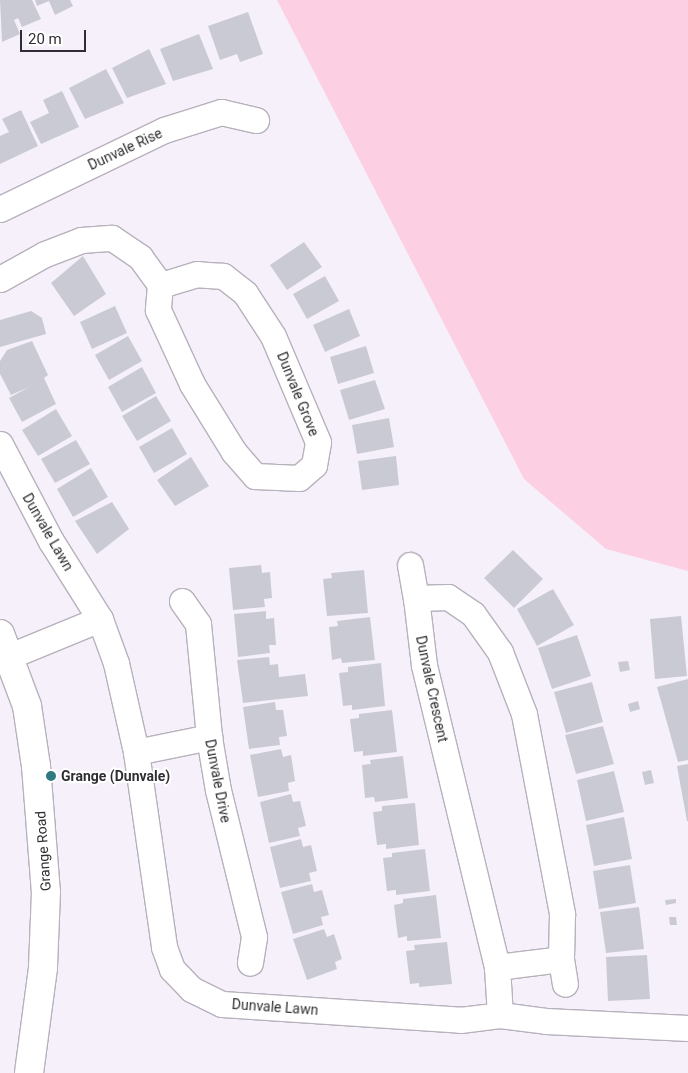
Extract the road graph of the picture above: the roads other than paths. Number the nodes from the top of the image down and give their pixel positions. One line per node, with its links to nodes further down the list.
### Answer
1 (256, 120): 2 (street, Dunvale Rise)
2 (0, 209)
3 (0, 279): 4 (street)
4 (160, 285): 4 (street, Dunvale Grove)
5 (0, 444): 9 (street, Dunvale Lawn)
6 (410, 565): 7 (street, Dunvale Crescent)
7 (416, 598): 13 (street); 15 (street, Dunvale Crescent)
8 (182, 601): 11 (street, Dunvale Drive)
9 (100, 619): 10 (street); 12 (street, Dunvale Lawn)
10 (3, 650): 19 (main road, Grange Road)
11 (209, 738): 12 (street); 14 (street, Dunvale Drive)
12 (136, 752): 17 (street, Dunvale Lawn)
13 (560, 959): 15 (street); 16 (street)
14 (250, 963)
15 (497, 968): 17 (street, Dunvale Crescent)
16 (565, 984)
17 (500, 1014): 18 (street, Dunvale Lawn)
18 (688, 1028)
19 (34, 1068)

